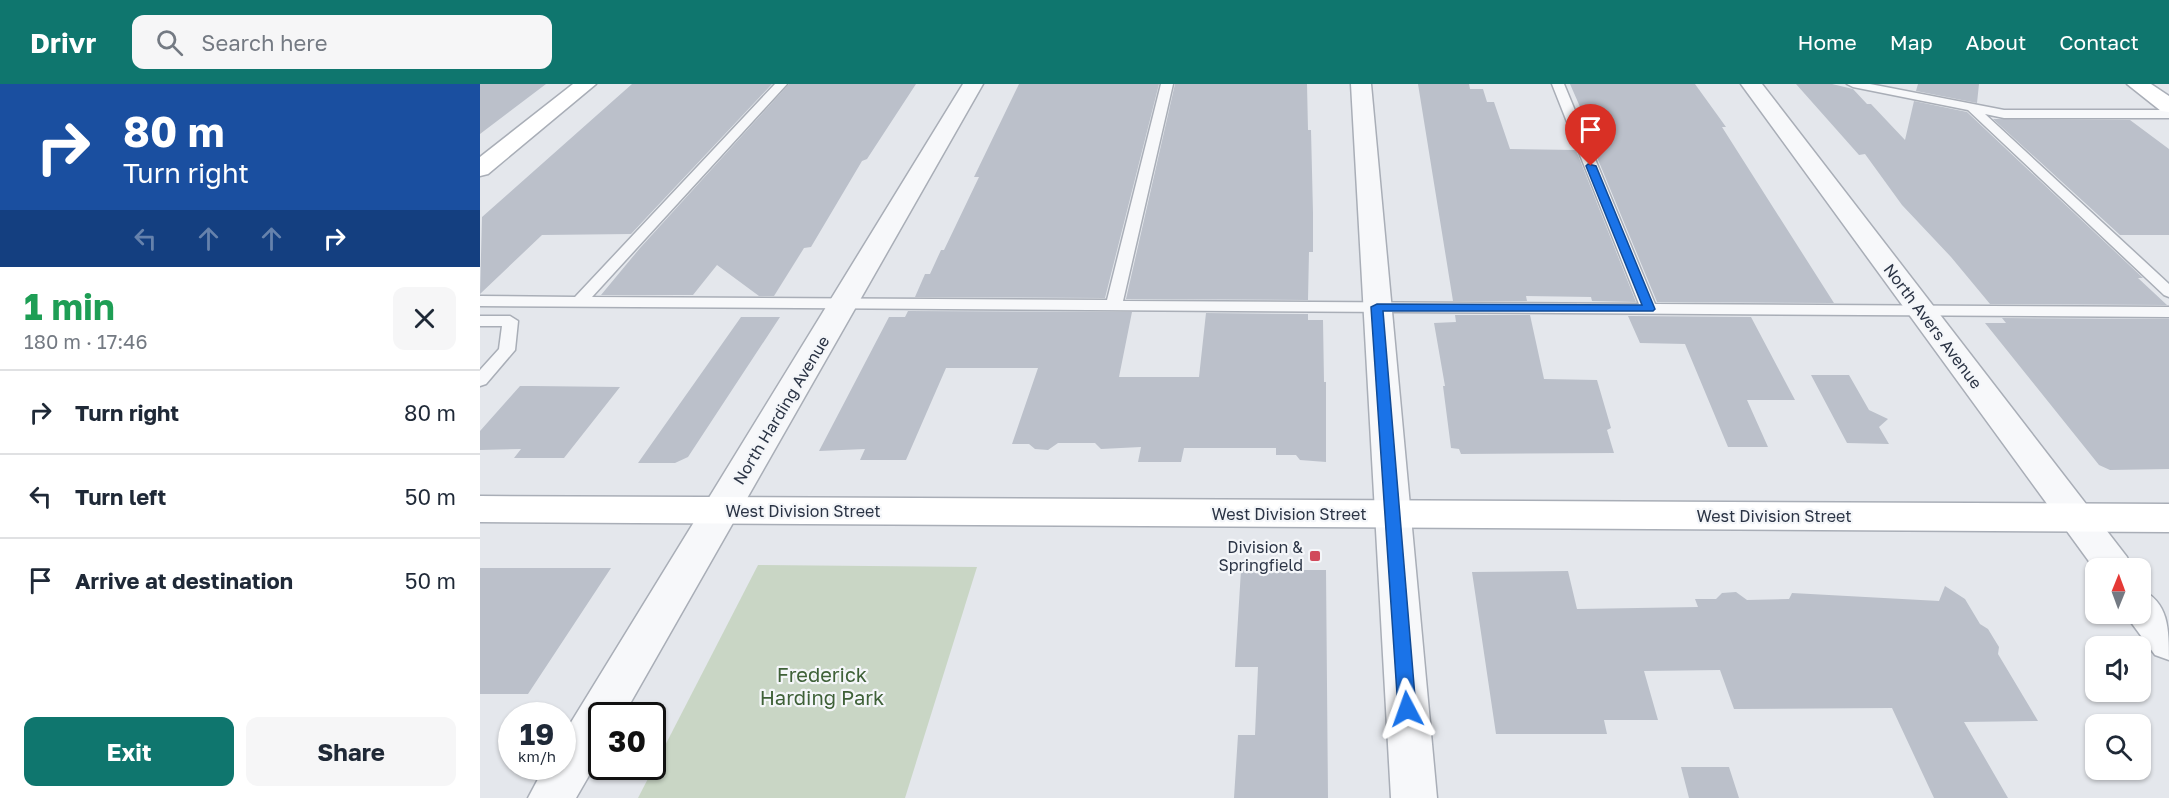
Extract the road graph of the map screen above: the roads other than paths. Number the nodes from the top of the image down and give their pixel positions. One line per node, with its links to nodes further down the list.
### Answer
1 (586, 84): 13 (main road)
2 (781, 84): 16 (lane)
3 (973, 84): 17 (street, North Harding Avenue)
4 (1167, 84): 18 (lane)
5 (1361, 84): 19 (street)
6 (1558, 84): 20 (lane)
7 (1751, 84): 21 (street, North Avers Avenue)
8 (1853, 84): 11 (lane)
9 (2138, 84): 10 (main road)
10 (2169, 106)
11 (1971, 107): 12 (lane); 14 (lane)
12 (2169, 114)
13 (480, 169)
14 (2169, 292)
15 (480, 301): 16 (lane)
16 (579, 302): 17 (lane)
17 (844, 303): 18 (lane); 28 (street, North Harding Avenue)
18 (1114, 305): 19 (lane)
19 (1377, 307): 20 (lane); 29 (street)
20 (1649, 309): 21 (lane)
21 (1921, 311): 22 (lane); 30 (street, North Avers Avenue)
22 (2169, 312)
23 (480, 321): 25 (lane)
24 (480, 357): 25 (lane)
25 (500, 357): 26 (lane)
26 (480, 380)
27 (480, 509): 28 (main road, West Division Street)
28 (721, 511): 29 (main road, West Division Street); 35 (street, North Harding Avenue)
29 (1393, 514): 30 (main road, West Division Street); 36 (street)
30 (2076, 518): 31 (main road, West Division Street); 32 (street, North Avers Avenue)
31 (2169, 518)
32 (2106, 558)
33 (2151, 619): 34 (street)
34 (2169, 643)
35 (552, 798)
36 (1414, 798)

